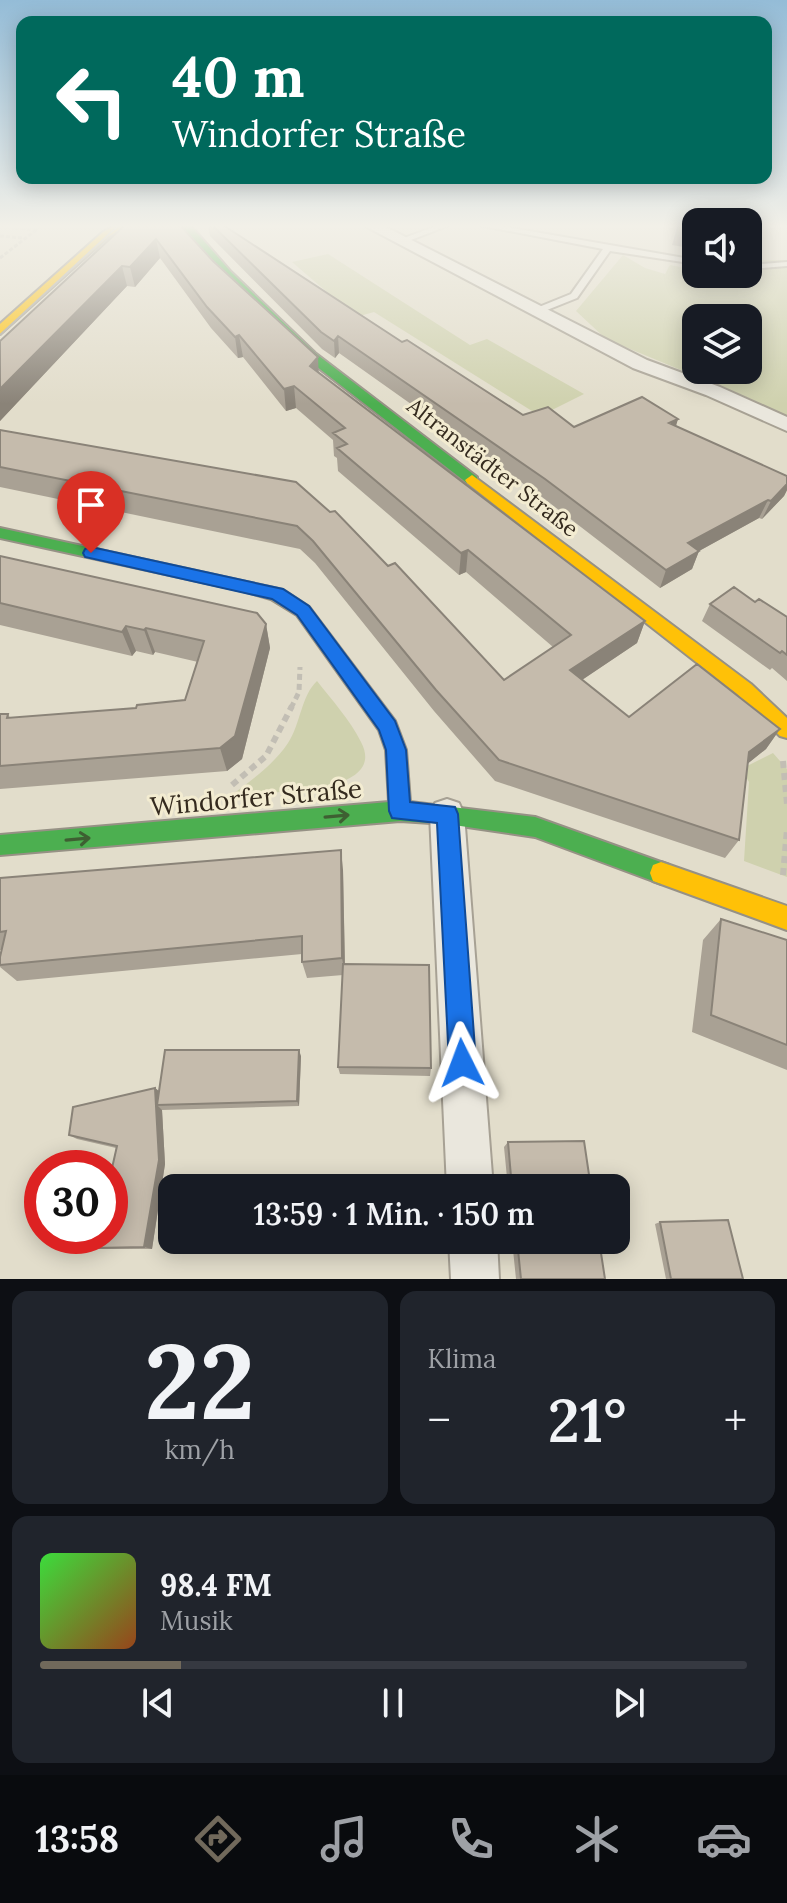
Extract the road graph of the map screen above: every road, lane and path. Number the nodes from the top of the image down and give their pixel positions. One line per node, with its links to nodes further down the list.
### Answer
1 (49, 285): 6 (street)
2 (238, 285): 10 (street, Altranstädter Straße)
3 (486, 285): 5 (street)
4 (582, 285): 5 (lane)
5 (537, 311): 7 (street)
6 (0, 330)
7 (787, 425)
8 (0, 533): 9 (street)
9 (303, 611): 11 (street); 13 (path)
10 (787, 730)
11 (400, 811): 12 (street, Windorfer Straße); 13 (street, Windorfer Straße, one-way to 11)
12 (447, 814): 15 (street, Windorfer Straße); 16 (street)
13 (179, 830): 14 (street, Windorfer Straße, one-way to 13)
14 (0, 845)
15 (787, 918)
16 (469, 1174)
17 (474, 1254): 18 (street)
18 (475, 1279)

